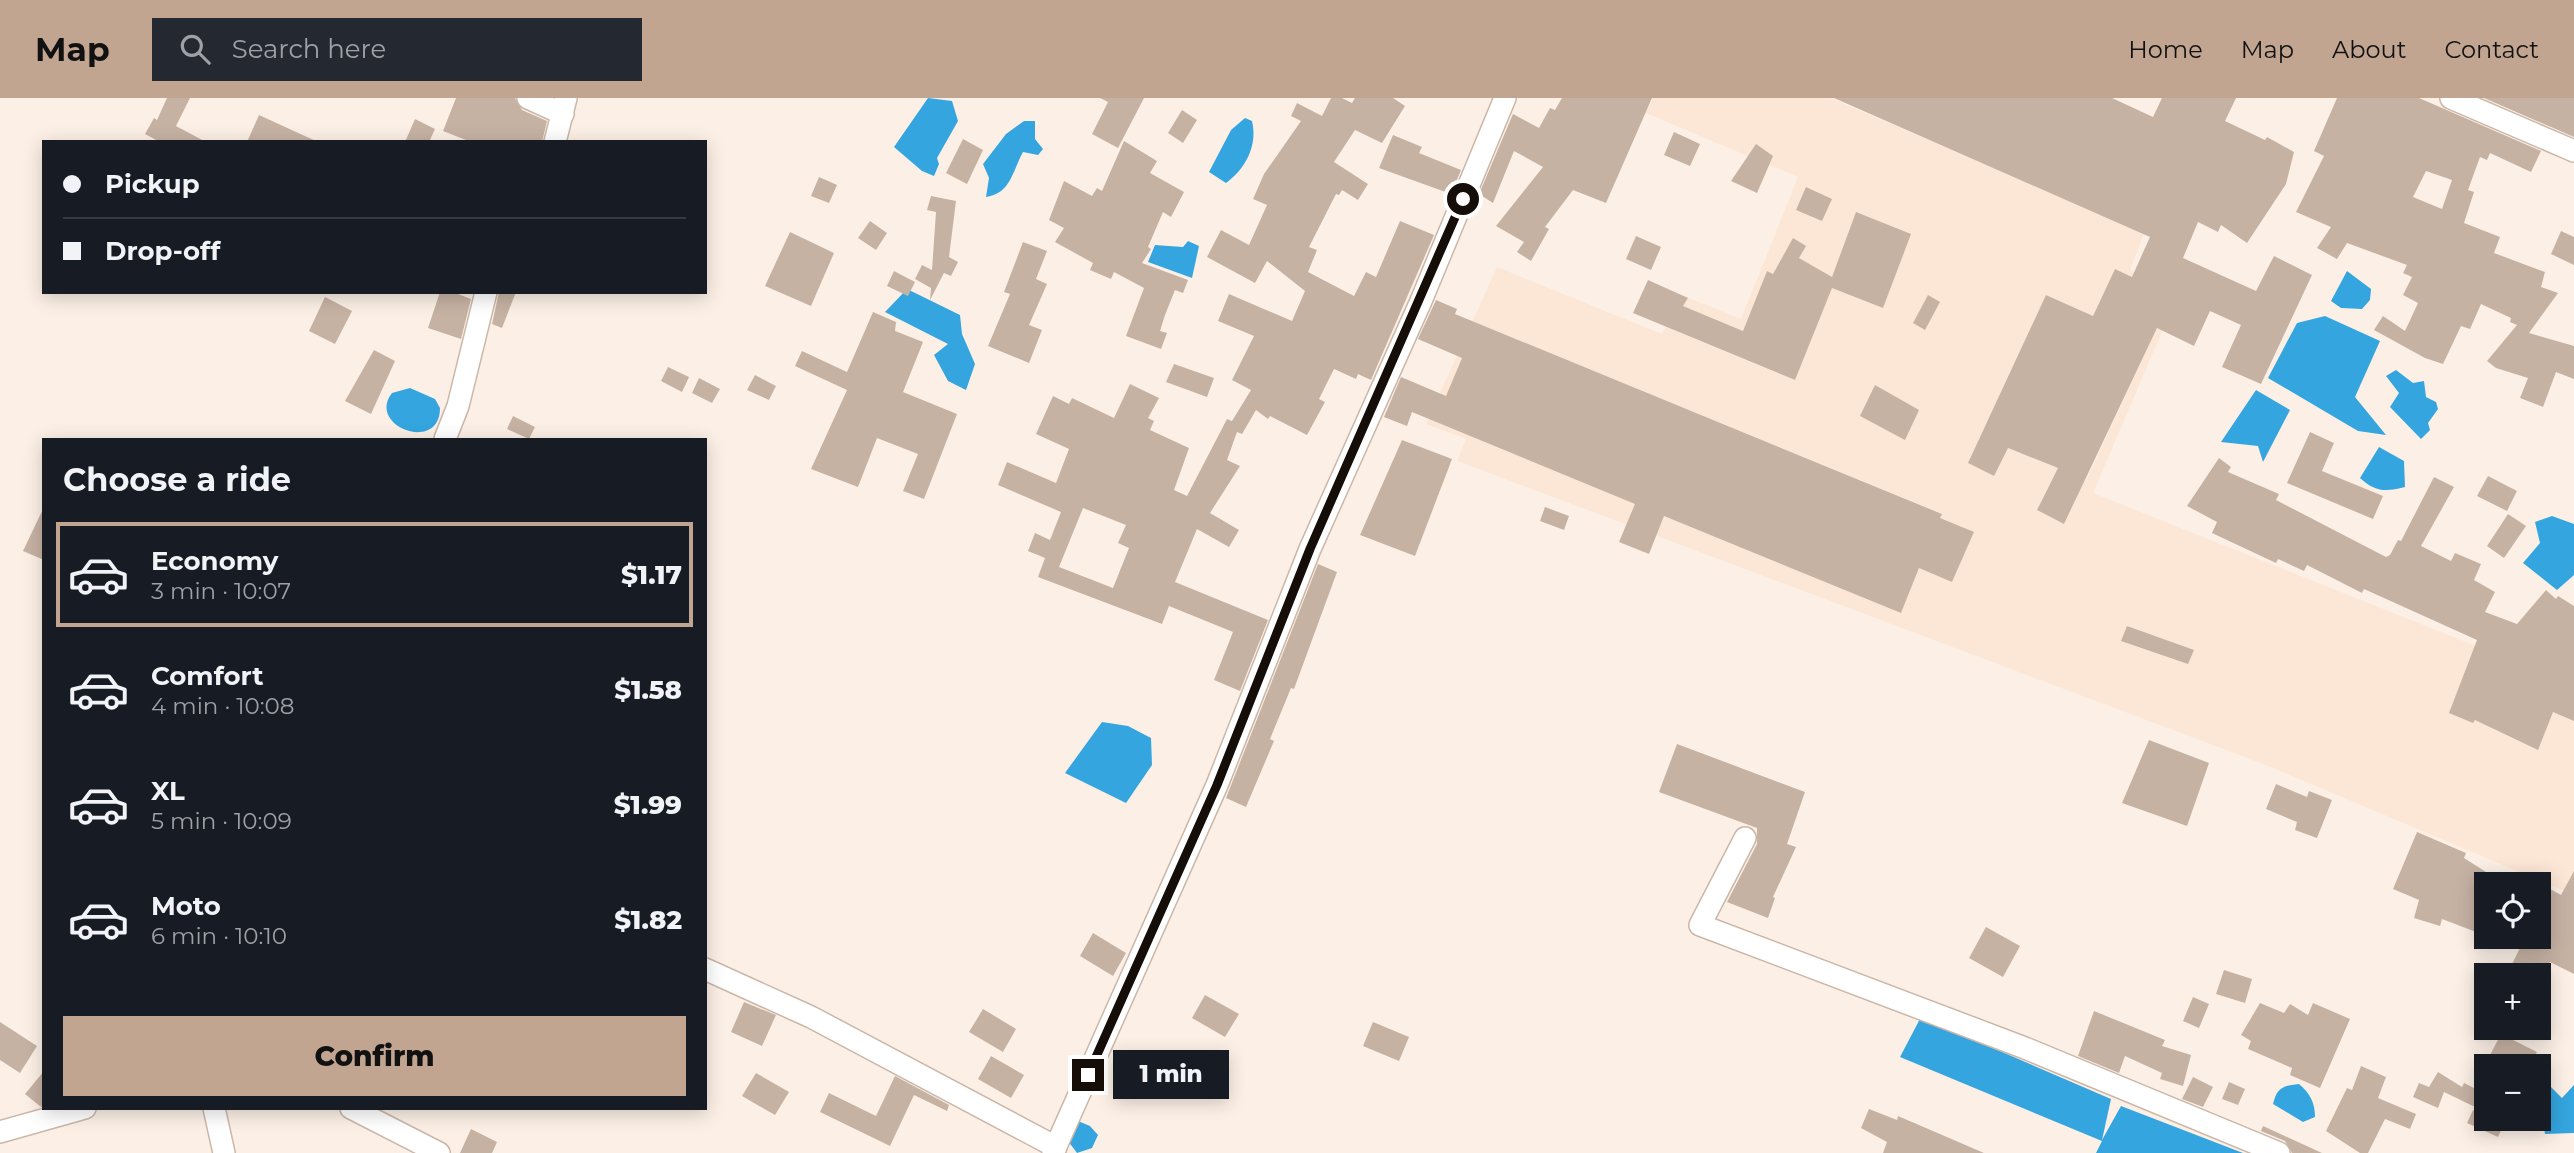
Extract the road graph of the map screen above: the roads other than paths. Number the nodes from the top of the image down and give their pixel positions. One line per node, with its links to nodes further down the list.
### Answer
1 (528, 98): 4 (street)
2 (1505, 98): 15 (street)
3 (2451, 98): 6 (street)
4 (564, 106): 5 (street)
5 (556, 140)
6 (2574, 151)
7 (486, 294): 8 (street)
8 (444, 438)
9 (1745, 838): 18 (street)
10 (707, 970): 15 (street)
11 (78, 1110): 14 (street)
12 (214, 1110): 16 (street)
13 (355, 1110): 17 (street)
14 (0, 1132)
15 (1055, 1150)
16 (224, 1153)
17 (439, 1153)
18 (2279, 1153)

